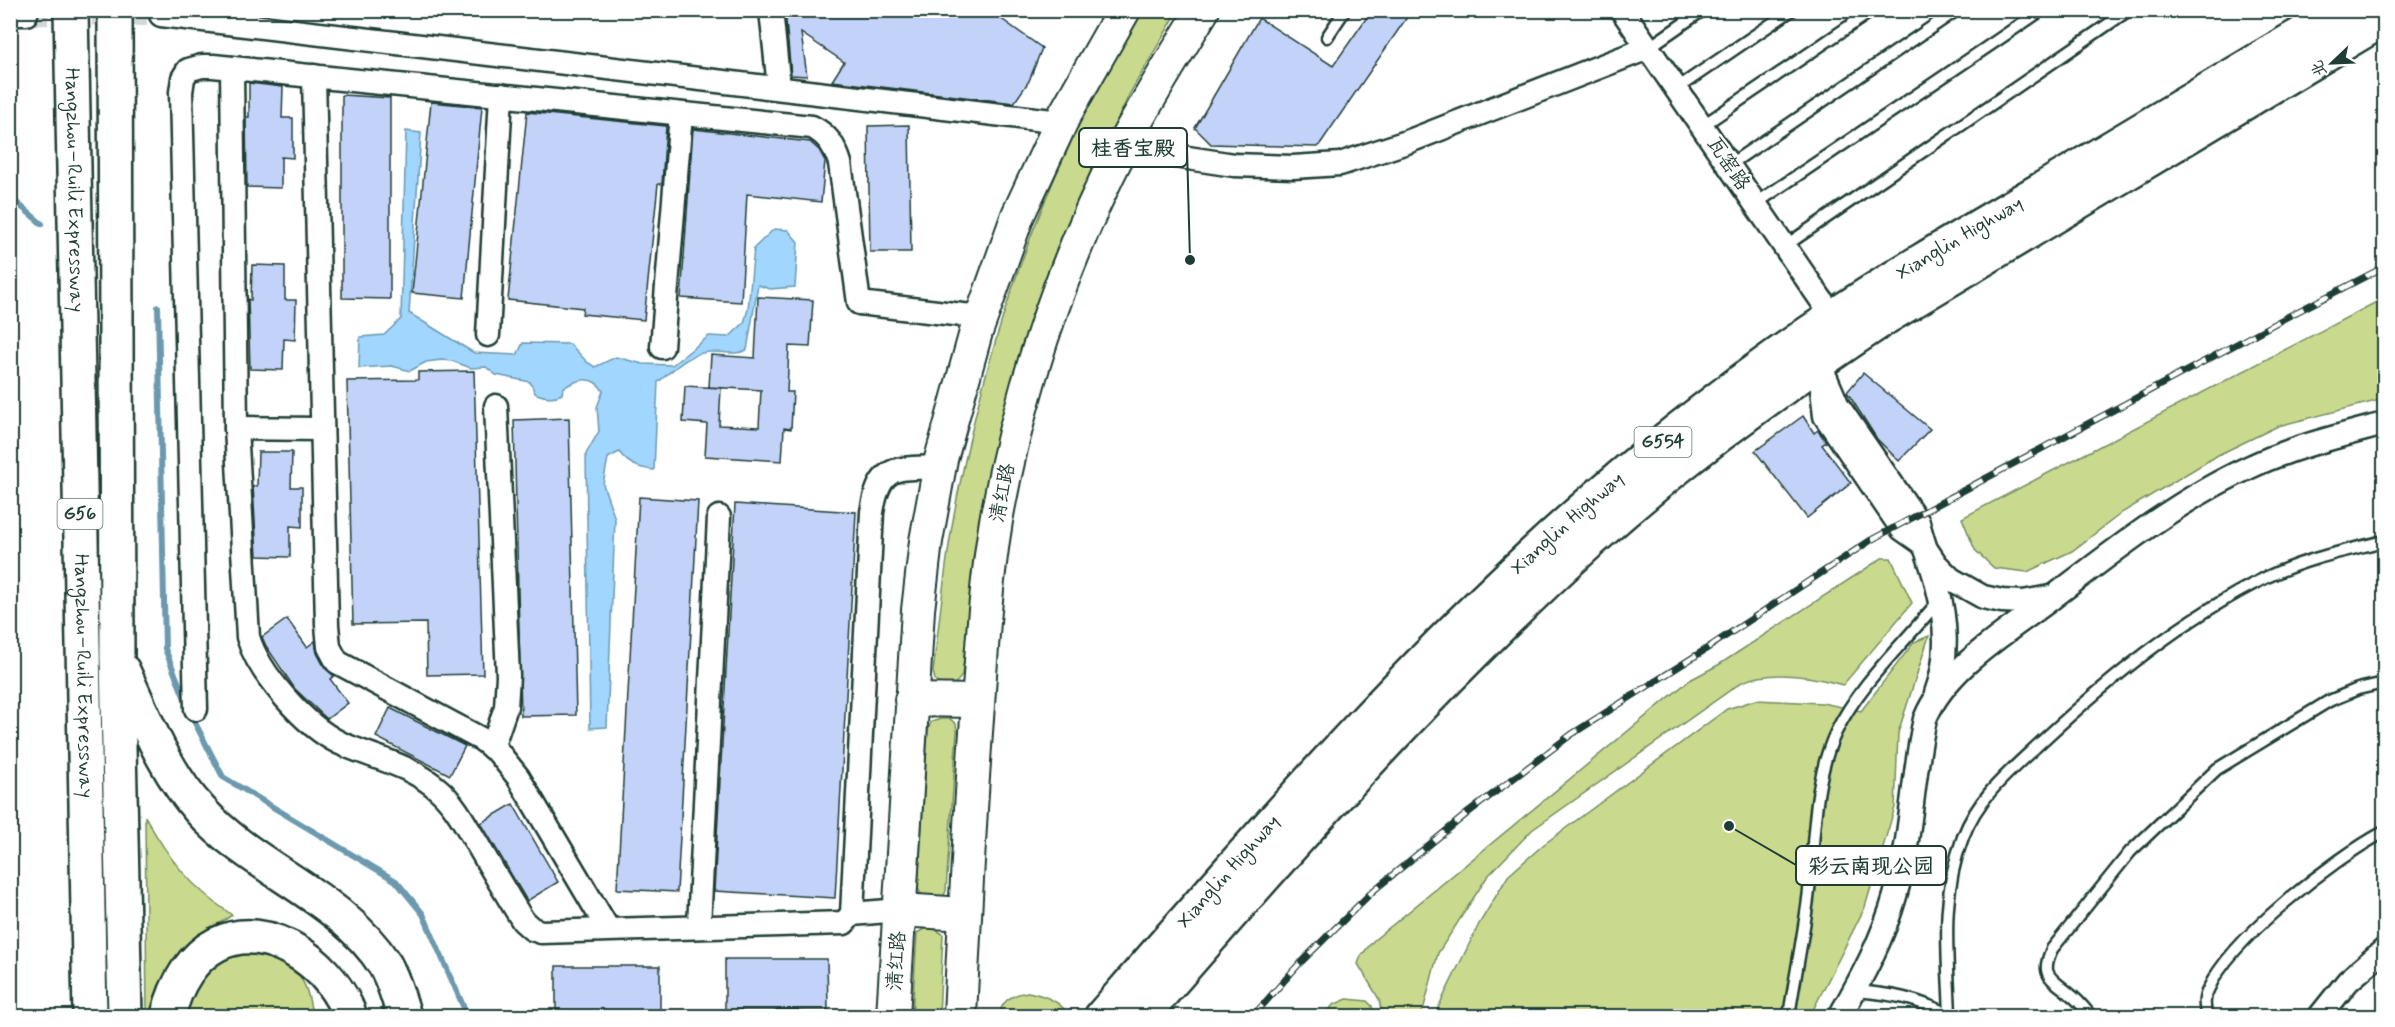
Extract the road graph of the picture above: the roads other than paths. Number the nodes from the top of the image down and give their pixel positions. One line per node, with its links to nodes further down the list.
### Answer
1 (71, 10): 62 (highway, Hangzhou–Ruili Expressway / G56)
2 (116, 10): 46 (highway, Hangzhou–Ruili Expressway / G56)
3 (771, 10): 21 (street)
4 (1124, 10): 25 (main road, 清红路)
5 (1203, 10): 27 (main road, 清红路)
6 (1345, 10): 17 (lane)
7 (1622, 10): 18 (street, 瓦窑路)
8 (1703, 10): 18 (lane)
9 (1792, 10): 22 (lane)
10 (1873, 10): 26 (lane)
11 (1957, 10): 28 (lane)
12 (2042, 10): 29 (lane)
13 (2129, 10): 30 (lane)
14 (2342, 10): 32 (highway, Xianglin Highway / G554)
15 (161, 15): 21 (street)
16 (2385, 18): 35 (highway, Xianglin Highway / G554)
17 (1327, 37)
18 (1648, 48): 22 (street, 瓦窑路); 27 (street)
19 (232, 68): 20 (street); 38 (street); 51 (street)
20 (314, 76): 23 (street); 39 (street)
21 (779, 88): 25 (street)
22 (1676, 89): 26 (street, 瓦窑路)
23 (501, 95): 24 (street); 33 (street)
24 (681, 114): 31 (street); 34 (street)
25 (1060, 122): 31 (main road, 清红路)
26 (1702, 126): 28 (street, 瓦窑路)
27 (1122, 148): 49 (main road, 清红路)
28 (1729, 165): 29 (street, 瓦窑路)
29 (1755, 204): 30 (street, 瓦窑路)
30 (1785, 246): 32 (street, 瓦窑路)
31 (980, 317): 40 (main road, 清红路)
32 (1833, 317): 35 (highway); 69 (highway, Xianglin Highway / G554)
33 (488, 335)
34 (662, 347)
35 (1819, 362): 43 (street); 70 (highway, Xianglin Highway / G554)
36 (496, 406): 52 (street)
37 (2385, 424): 44 (street)
38 (236, 428): 39 (street); 58 (street)
39 (322, 429): 52 (street)
40 (939, 467): 48 (main road, 清红路); 56 (street)
41 (719, 517): 57 (street)
42 (2385, 541): 61 (lane)
43 (1922, 543): 44 (street); 45 (street)
44 (2055, 596): 50 (street)
45 (1940, 598): 50 (street); 71 (lane)
46 (117, 657): 63 (highway, Hangzhou–Ruili Expressway / G56); 66 (highway)
47 (2385, 683): 73 (lane)
48 (911, 700): 49 (main road); 54 (main road, 清红路)
49 (978, 701): 55 (main road, 清红路)
50 (1931, 705): 60 (street)
51 (196, 709)
52 (492, 748): 58 (street)
53 (2385, 832): 74 (lane)
54 (900, 910): 55 (main road); 56 (street); 67 (main road, 清红路)
55 (965, 914): 68 (main road, 清红路)
56 (852, 915): 57 (street)
57 (699, 926): 58 (street)
58 (608, 928)
59 (2385, 950): 75 (street)
60 (1854, 991): 61 (lane); 72 (street)
61 (1950, 1016)
62 (90, 1017)
63 (125, 1017)
64 (168, 1017): 65 (highway)
65 (350, 1017)
66 (404, 1017)
67 (893, 1017)
68 (960, 1017)
69 (1102, 1017)
70 (1142, 1017)
71 (1789, 1017)
72 (1840, 1017)
73 (2091, 1017)
74 (2207, 1017)
75 (2320, 1017)

